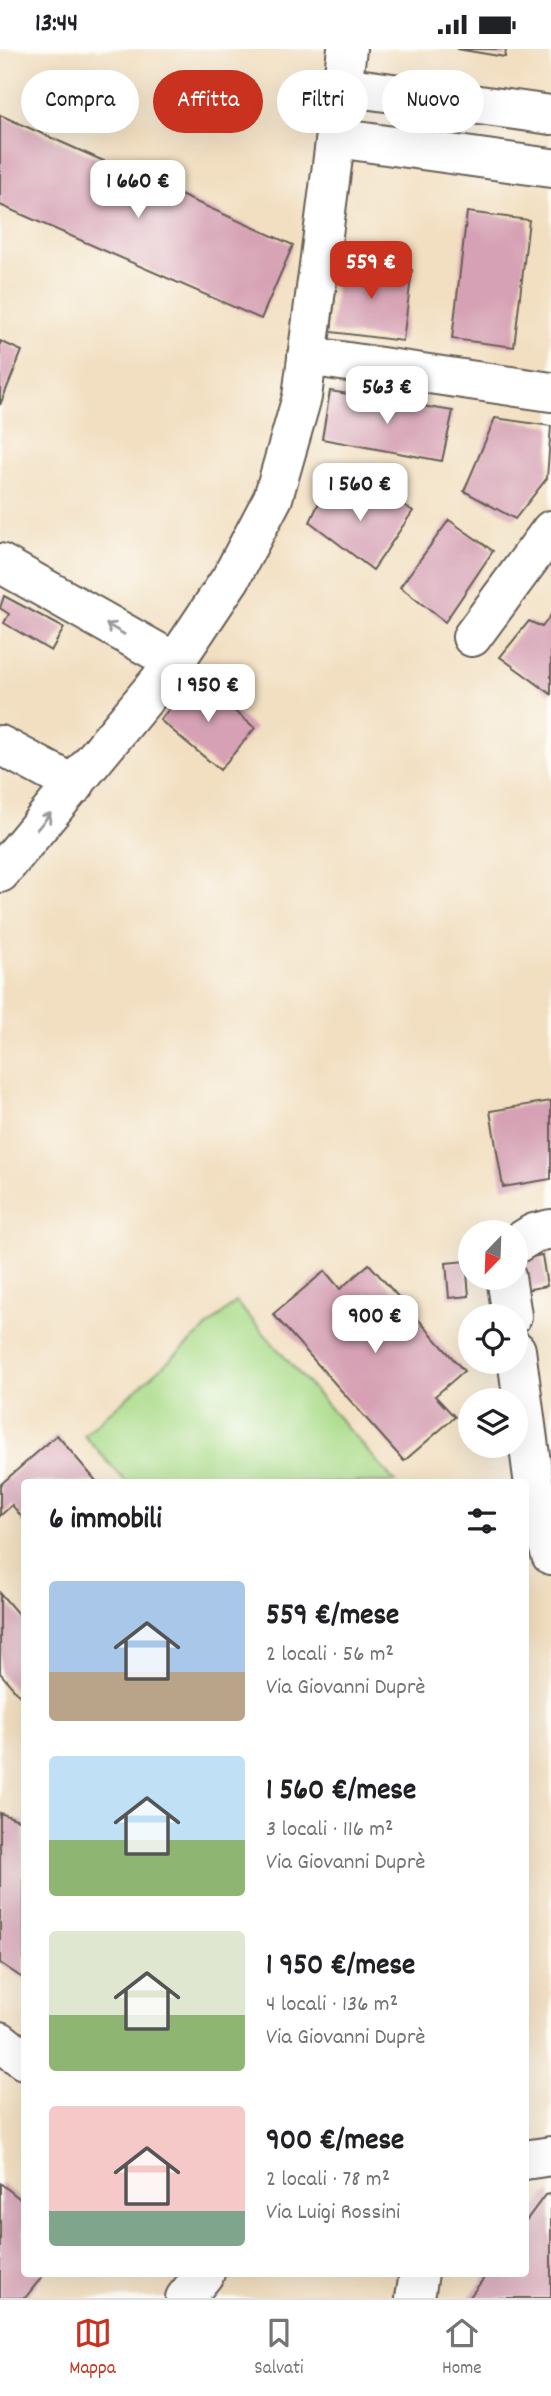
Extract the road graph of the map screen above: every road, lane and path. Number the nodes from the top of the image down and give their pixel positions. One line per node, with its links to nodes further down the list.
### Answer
1 (347, 49): 2 (street)
2 (344, 70)
3 (368, 90): 4 (street)
4 (551, 115)
5 (337, 133): 6 (street)
6 (336, 138): 7 (street); 8 (street)
7 (551, 168)
8 (307, 356): 9 (street); 13 (street)
9 (551, 392)
10 (551, 530): 12 (street)
11 (0, 563): 13 (street, one-way to 11)
12 (472, 637)
13 (175, 662): 15 (street)
14 (0, 744): 15 (street)
15 (75, 785): 16 (street, one-way to 15)
16 (0, 873)
17 (519, 1374): 18 (street)
18 (551, 1555)
19 (0, 2041): 20 (street)
20 (21, 2058)
21 (551, 2156): 22 (street)
22 (529, 2160)
23 (202, 2277): 25 (street)
24 (418, 2277): 26 (street)
25 (185, 2298)
26 (415, 2298)

